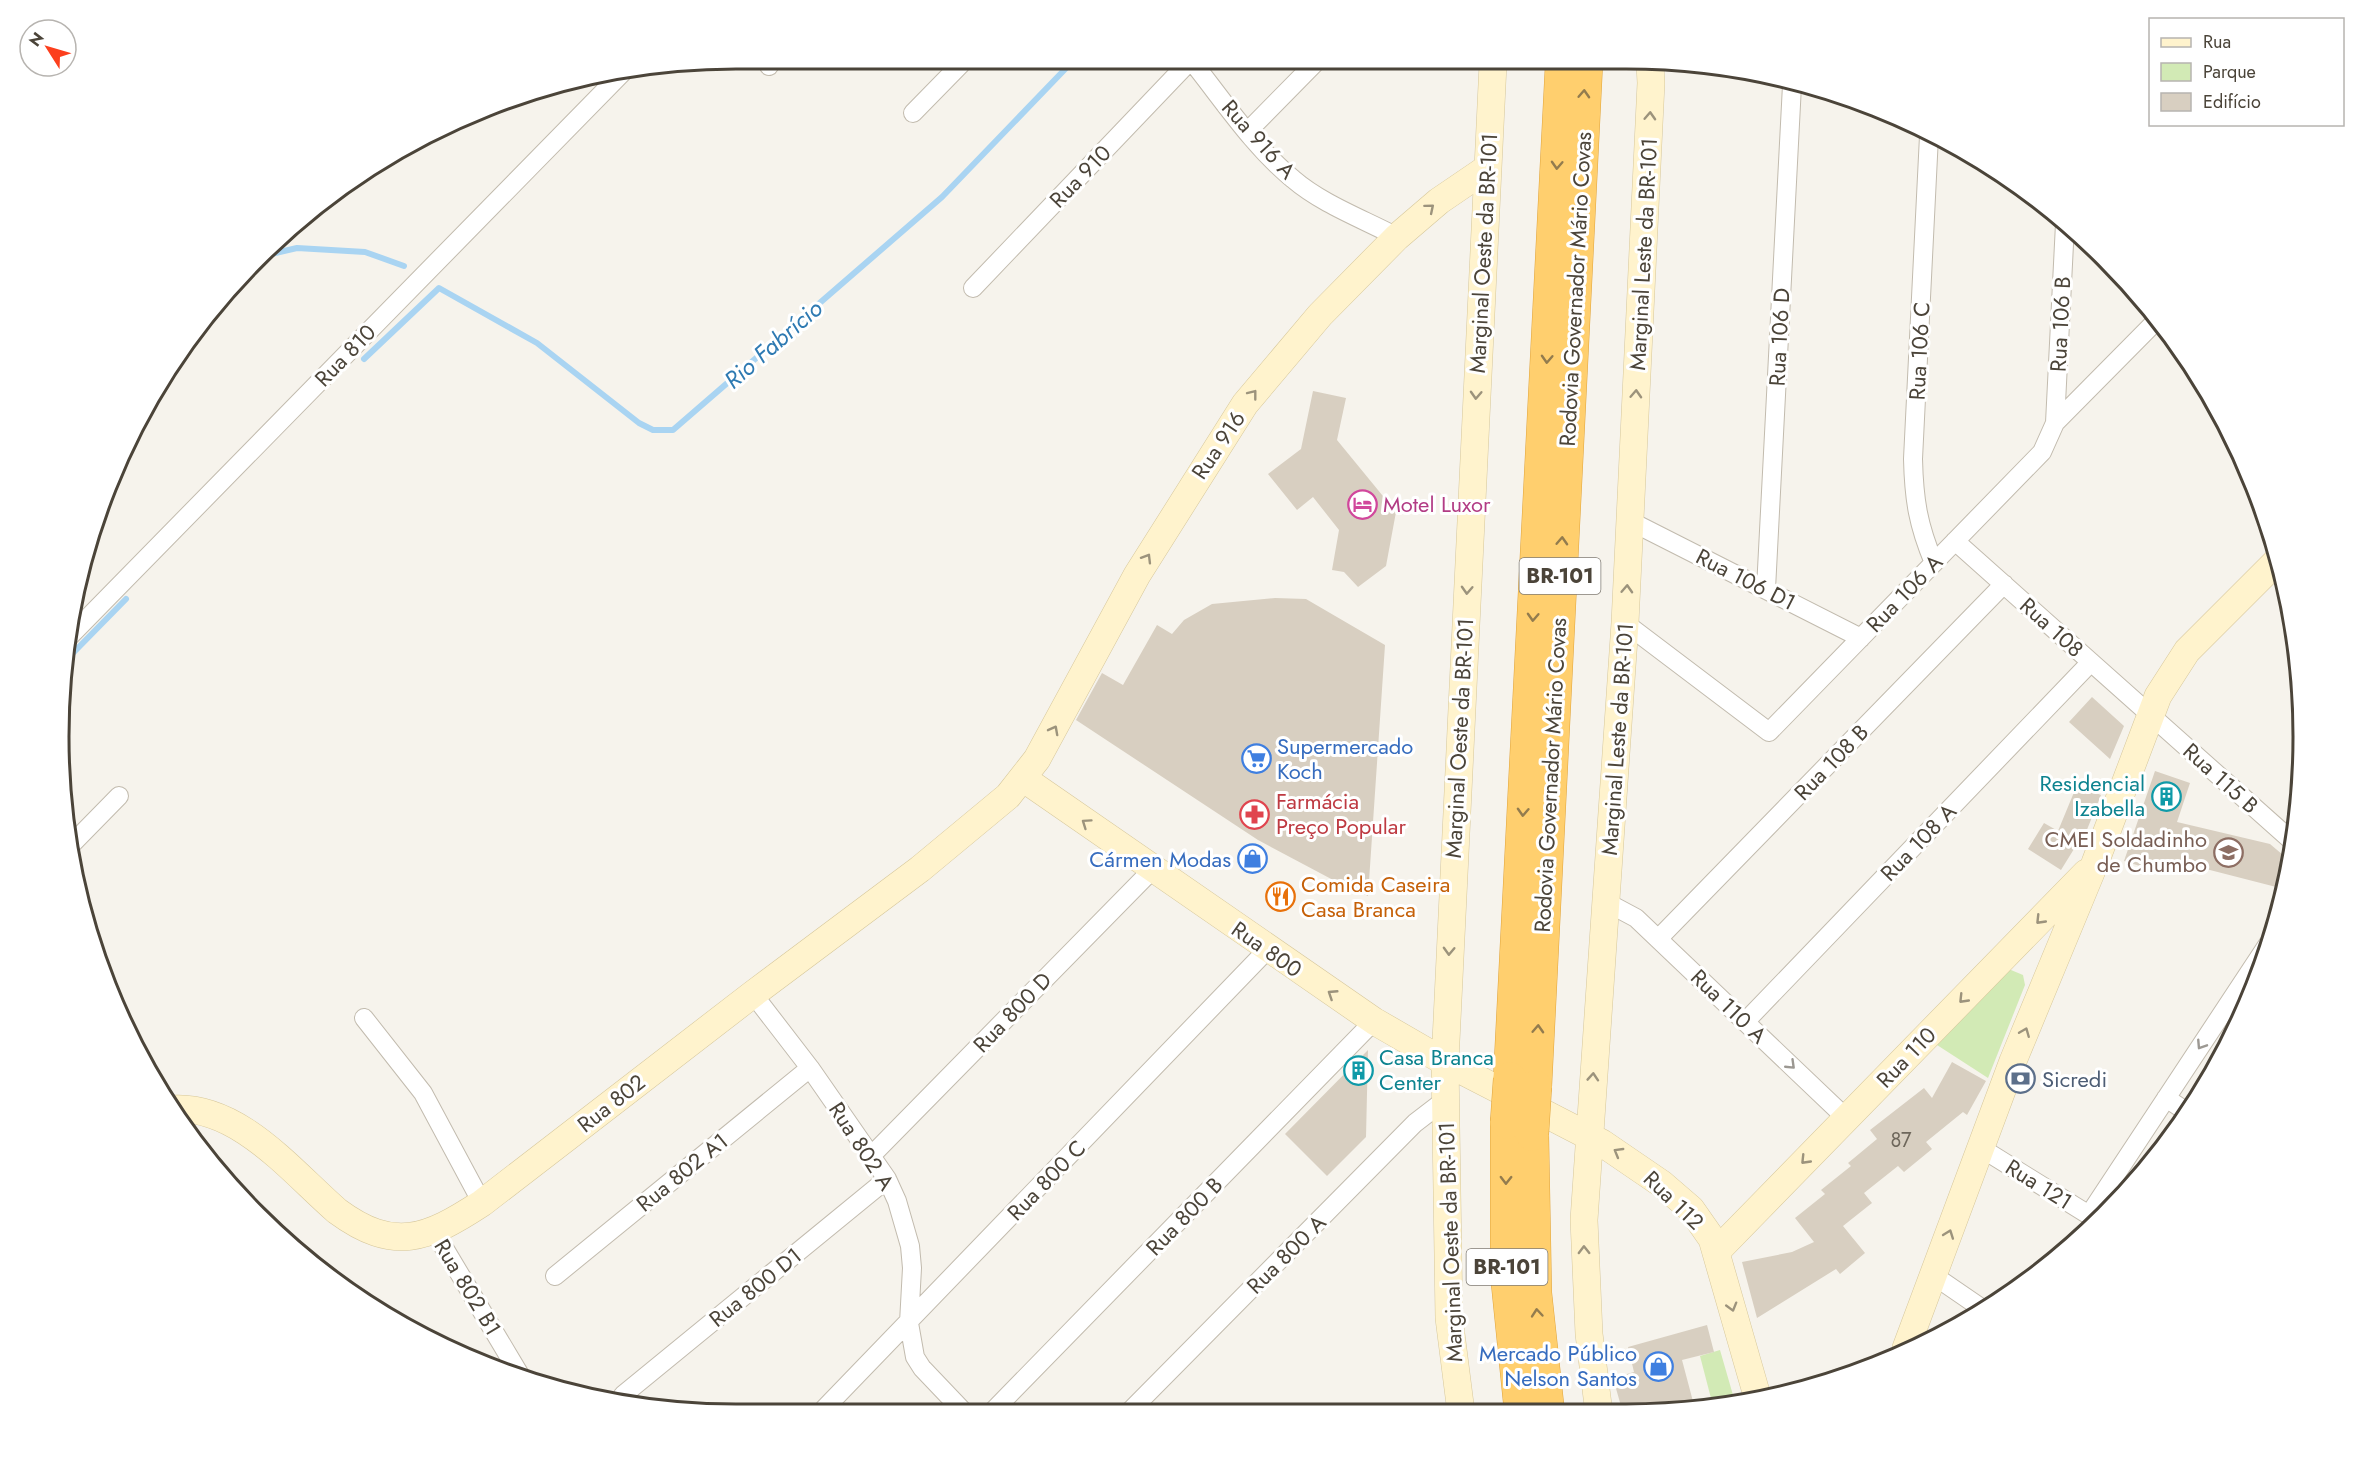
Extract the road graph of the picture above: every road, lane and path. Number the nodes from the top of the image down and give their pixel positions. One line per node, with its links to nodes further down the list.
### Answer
1 (956, 69): 11 (street)
2 (1182, 69): 17 (street, Rua 910)
3 (1198, 69): 12 (street, Rua 916 A)
4 (1309, 69): 12 (street)
5 (1493, 69): 14 (main road, Marginal Oeste da BR-101)
6 (1562, 69): 53 (highway, Rodovia Governador Mário Covas / BR-101, one-way to 53)
7 (1586, 69): 53 (highway, Rodovia Governador Mário Covas / BR-101, one-way to 7)
8 (1652, 70): 20 (main road, Marginal Leste da BR-101, one-way to 8)
9 (615, 81): 27 (street, Rua 810)
10 (1792, 91): 25 (street, Rua 106 D)
11 (913, 113)
12 (1248, 131): 16 (street, Rua 916 A)
13 (1929, 142): 22 (street, Rua 106 C)
14 (1486, 169): 16 (main road, Rua 916, one-way to 14); 45 (main road, Marginal Oeste da BR-101, one-way to 45)
15 (2065, 234): 19 (street, Rua 106 B)
16 (1397, 237): 31 (main road, Rua 916, one-way to 16)
17 (973, 288)
18 (2151, 326): 19 (street, Rua 106 A)
19 (2055, 423): 21 (street, Rua 106 A)
20 (1630, 521): 25 (street, Rua 106 D1); 26 (main road, Marginal Leste da BR-101, one-way to 20)
21 (1955, 541): 22 (street, Rua 106 A); 24 (street, Rua 108)
22 (1934, 563): 28 (street, Rua 106 A)
23 (2271, 567): 30 (main road)
24 (2004, 584): 29 (street, Rua 108); 38 (street, Rua 108 B)
25 (1766, 590): 28 (street, Rua 106 D1)
26 (1625, 623): 28 (street, Rua 106 A); 37 (main road, Marginal Leste da BR-101)
27 (79, 627)
28 (1861, 638)
29 (2091, 662): 30 (street, Rua 108); 47 (street, Rua 108 A)
30 (2149, 714): 33 (street, Rua 115 B); 35 (main road)
31 (1024, 779): 36 (main road, Rua 800, one-way to 31); 42 (main road, Rua 802)
32 (119, 796): 34 (street)
33 (2285, 835)
34 (77, 838)
35 (2095, 863): 40 (main road, Rua 110, one-way to 40); 41 (main road)
36 (1153, 869): 39 (main road, Rua 800); 59 (street, Rua 800 D)
37 (1606, 902): 38 (street, Rua 110 A); 57 (main road, Marginal Leste da BR-101, one-way to 37)
38 (1658, 939): 47 (street, Rua 110 A)
39 (1268, 950): 46 (main road, Rua 800, one-way to 39); 69 (street, Rua 800 C)
40 (2004, 957): 41 (main road); 56 (main road, Rua 110, one-way to 56)
41 (2046, 982): 58 (main road, one-way to 41)
42 (753, 994): 50 (street, Rua 802 A); 62 (main road, Rua 802)
43 (2241, 994): 51 (street, one-way to 51)
44 (364, 1018): 62 (street)
45 (1446, 1019): 48 (main road); 49 (main road, Marginal Oeste da BR-101); 53 (main road)
46 (1374, 1021): 48 (main road, Rua 800); 76 (street, Rua 800 B)
47 (1745, 1022): 56 (street, Rua 110 A, one-way to 56)
48 (1400, 1035): 49 (main road, Rua 800)
49 (1445, 1062): 52 (main road, Marginal Oeste da BR-101); 53 (main road, Rua 800)
50 (810, 1068): 59 (street, Rua 802 A); 67 (street, Rua 802 A1)
51 (2166, 1098): 54 (street); 61 (street)
52 (1445, 1100): 53 (main road); 77 (street, Rua 800 A); 78 (main road, Marginal Oeste da BR-101)
53 (1516, 1101): 57 (main road, Rua 112); 79 (highway, Rodovia Governador Mário Covas / BR-101, one-way to 79); 80 (highway, Rodovia Governador Mário Covas / BR-101, one-way to 53)
54 (2181, 1108)
55 (182, 1109): 64 (main road, Rua 802)
56 (1846, 1118): 65 (main road, Rua 110, one-way to 65)
57 (1589, 1135): 65 (main road, Rua 112, one-way to 57); 81 (main road, Marginal Leste da BR-101, one-way to 57)
58 (1981, 1148): 63 (street, Rua 121); 66 (main road, one-way to 58)
59 (872, 1156): 60 (street, Rua 802 A)
60 (887, 1179): 69 (street, Rua 802 A); 73 (street, Rua 800 D1)
61 (2103, 1202)
62 (482, 1203): 64 (main road, Rua 802)
63 (2089, 1216)
64 (434, 1231): 71 (street, Rua 802 B1)
65 (1717, 1251): 72 (main road, Rua 112, one-way to 72)
66 (1934, 1275): 68 (street); 70 (main road)
67 (555, 1276)
68 (1976, 1304)
69 (909, 1323): 74 (street, Rua 800 C); 75 (street, Rua 802 A)
70 (1909, 1340)
71 (515, 1366)
72 (1756, 1391)
73 (624, 1394)
74 (829, 1404)
75 (956, 1404)
76 (1000, 1404)
77 (1137, 1404)
78 (1460, 1404)
79 (1520, 1404)
80 (1547, 1404)
81 (1598, 1404)

